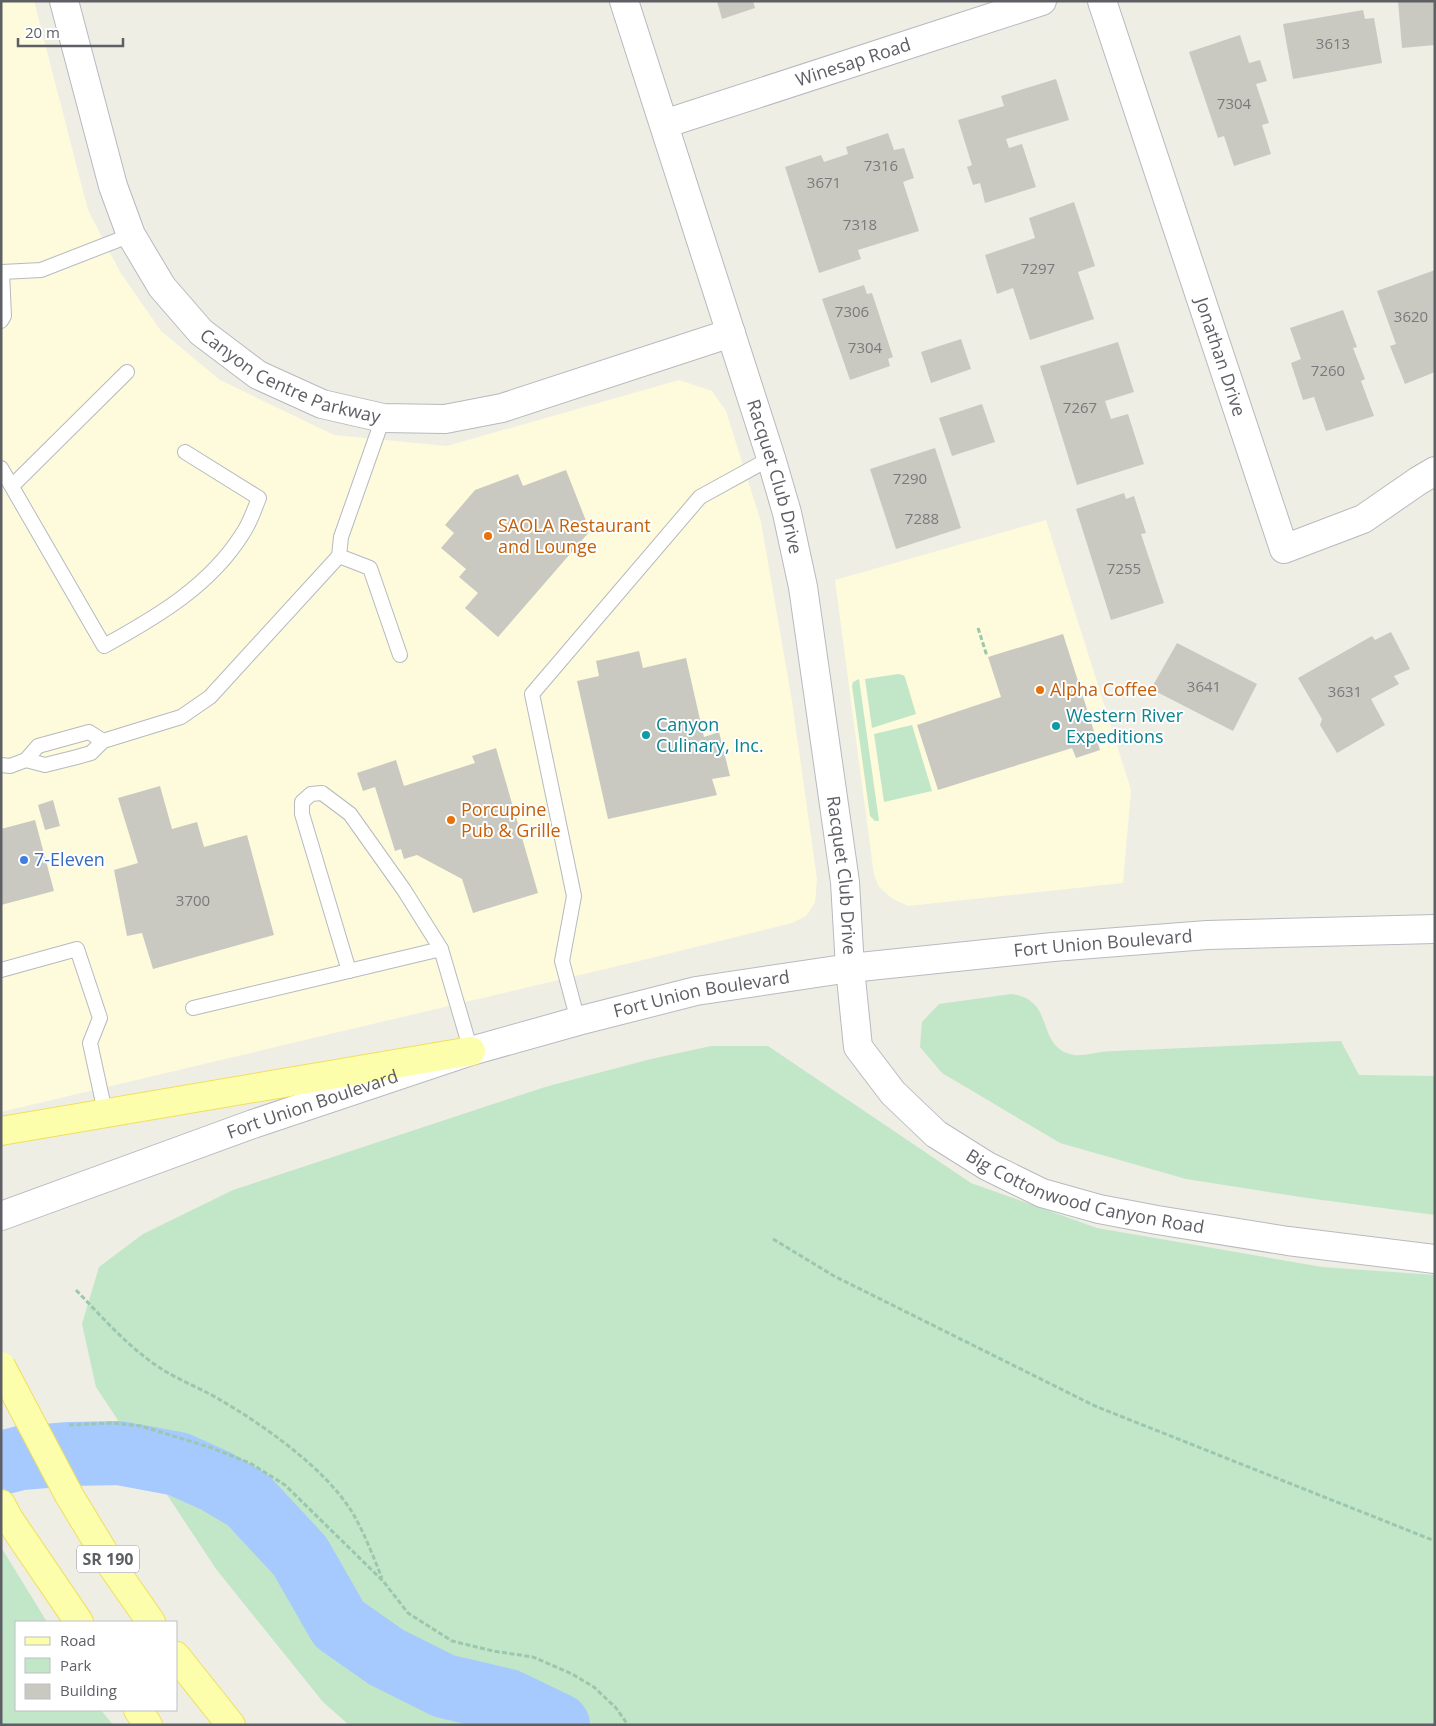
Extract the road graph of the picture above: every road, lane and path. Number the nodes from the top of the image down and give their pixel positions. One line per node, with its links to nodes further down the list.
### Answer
1 (64, 1): 6 (street, Canyon Centre Parkway)
2 (624, 1): 5 (street, Racquet Club Drive)
3 (1042, 1): 5 (street, Winesap Road)
4 (1102, 1): 15 (street, Jonathan Drive)
5 (664, 124): 9 (street, Racquet Club Drive)
6 (131, 235): 7 (lane); 11 (street, Canyon Centre Parkway)
7 (2, 272): 8 (lane)
8 (1, 321)
9 (731, 333): 11 (street, Canyon Centre Parkway); 13 (street, Racquet Club Drive)
10 (128, 372): 16 (lane)
11 (383, 418): 17 (lane)
12 (185, 452): 16 (lane)
13 (772, 458): 26 (street, Racquet Club Drive); 30 (lane)
14 (1, 468): 16 (lane)
15 (1435, 471)
16 (12, 486)
17 (339, 556): 19 (lane); 21 (lane)
18 (978, 628): 20 (path)
19 (400, 655)
20 (987, 656)
21 (103, 741): 22 (lane); 22 (lane)
22 (26, 760): 23 (lane)
23 (1, 765)
24 (1435, 929): 26 (street, Fort Union Boulevard)
25 (441, 949): 28 (lane); 28 (lane); 31 (lane)
26 (850, 968): 30 (street, Fort Union Boulevard); 36 (street, Big Cottonwood Canyon Road)
27 (1, 970): 32 (lane)
28 (349, 971): 29 (lane)
29 (193, 1008)
30 (578, 1021): 31 (street, Fort Union Boulevard)
31 (472, 1051): 32 (main road); 34 (street, Fort Union Boulevard)
32 (105, 1112): 33 (main road)
33 (1, 1131)
34 (1, 1216)
35 (773, 1239): 41 (path)
36 (1435, 1259)
37 (76, 1290): 42 (path)
38 (1, 1366): 44 (main road, SR 190, bridge)
39 (69, 1425): 42 (path)
40 (5, 1512): 43 (main road, SR 190)
41 (1435, 1541)
42 (383, 1581): 49 (path)
43 (78, 1621)
44 (149, 1621)
45 (178, 1659): 48 (main road)
46 (139, 1711): 47 (main road)
47 (148, 1725)
48 (231, 1725)
49 (628, 1725)

